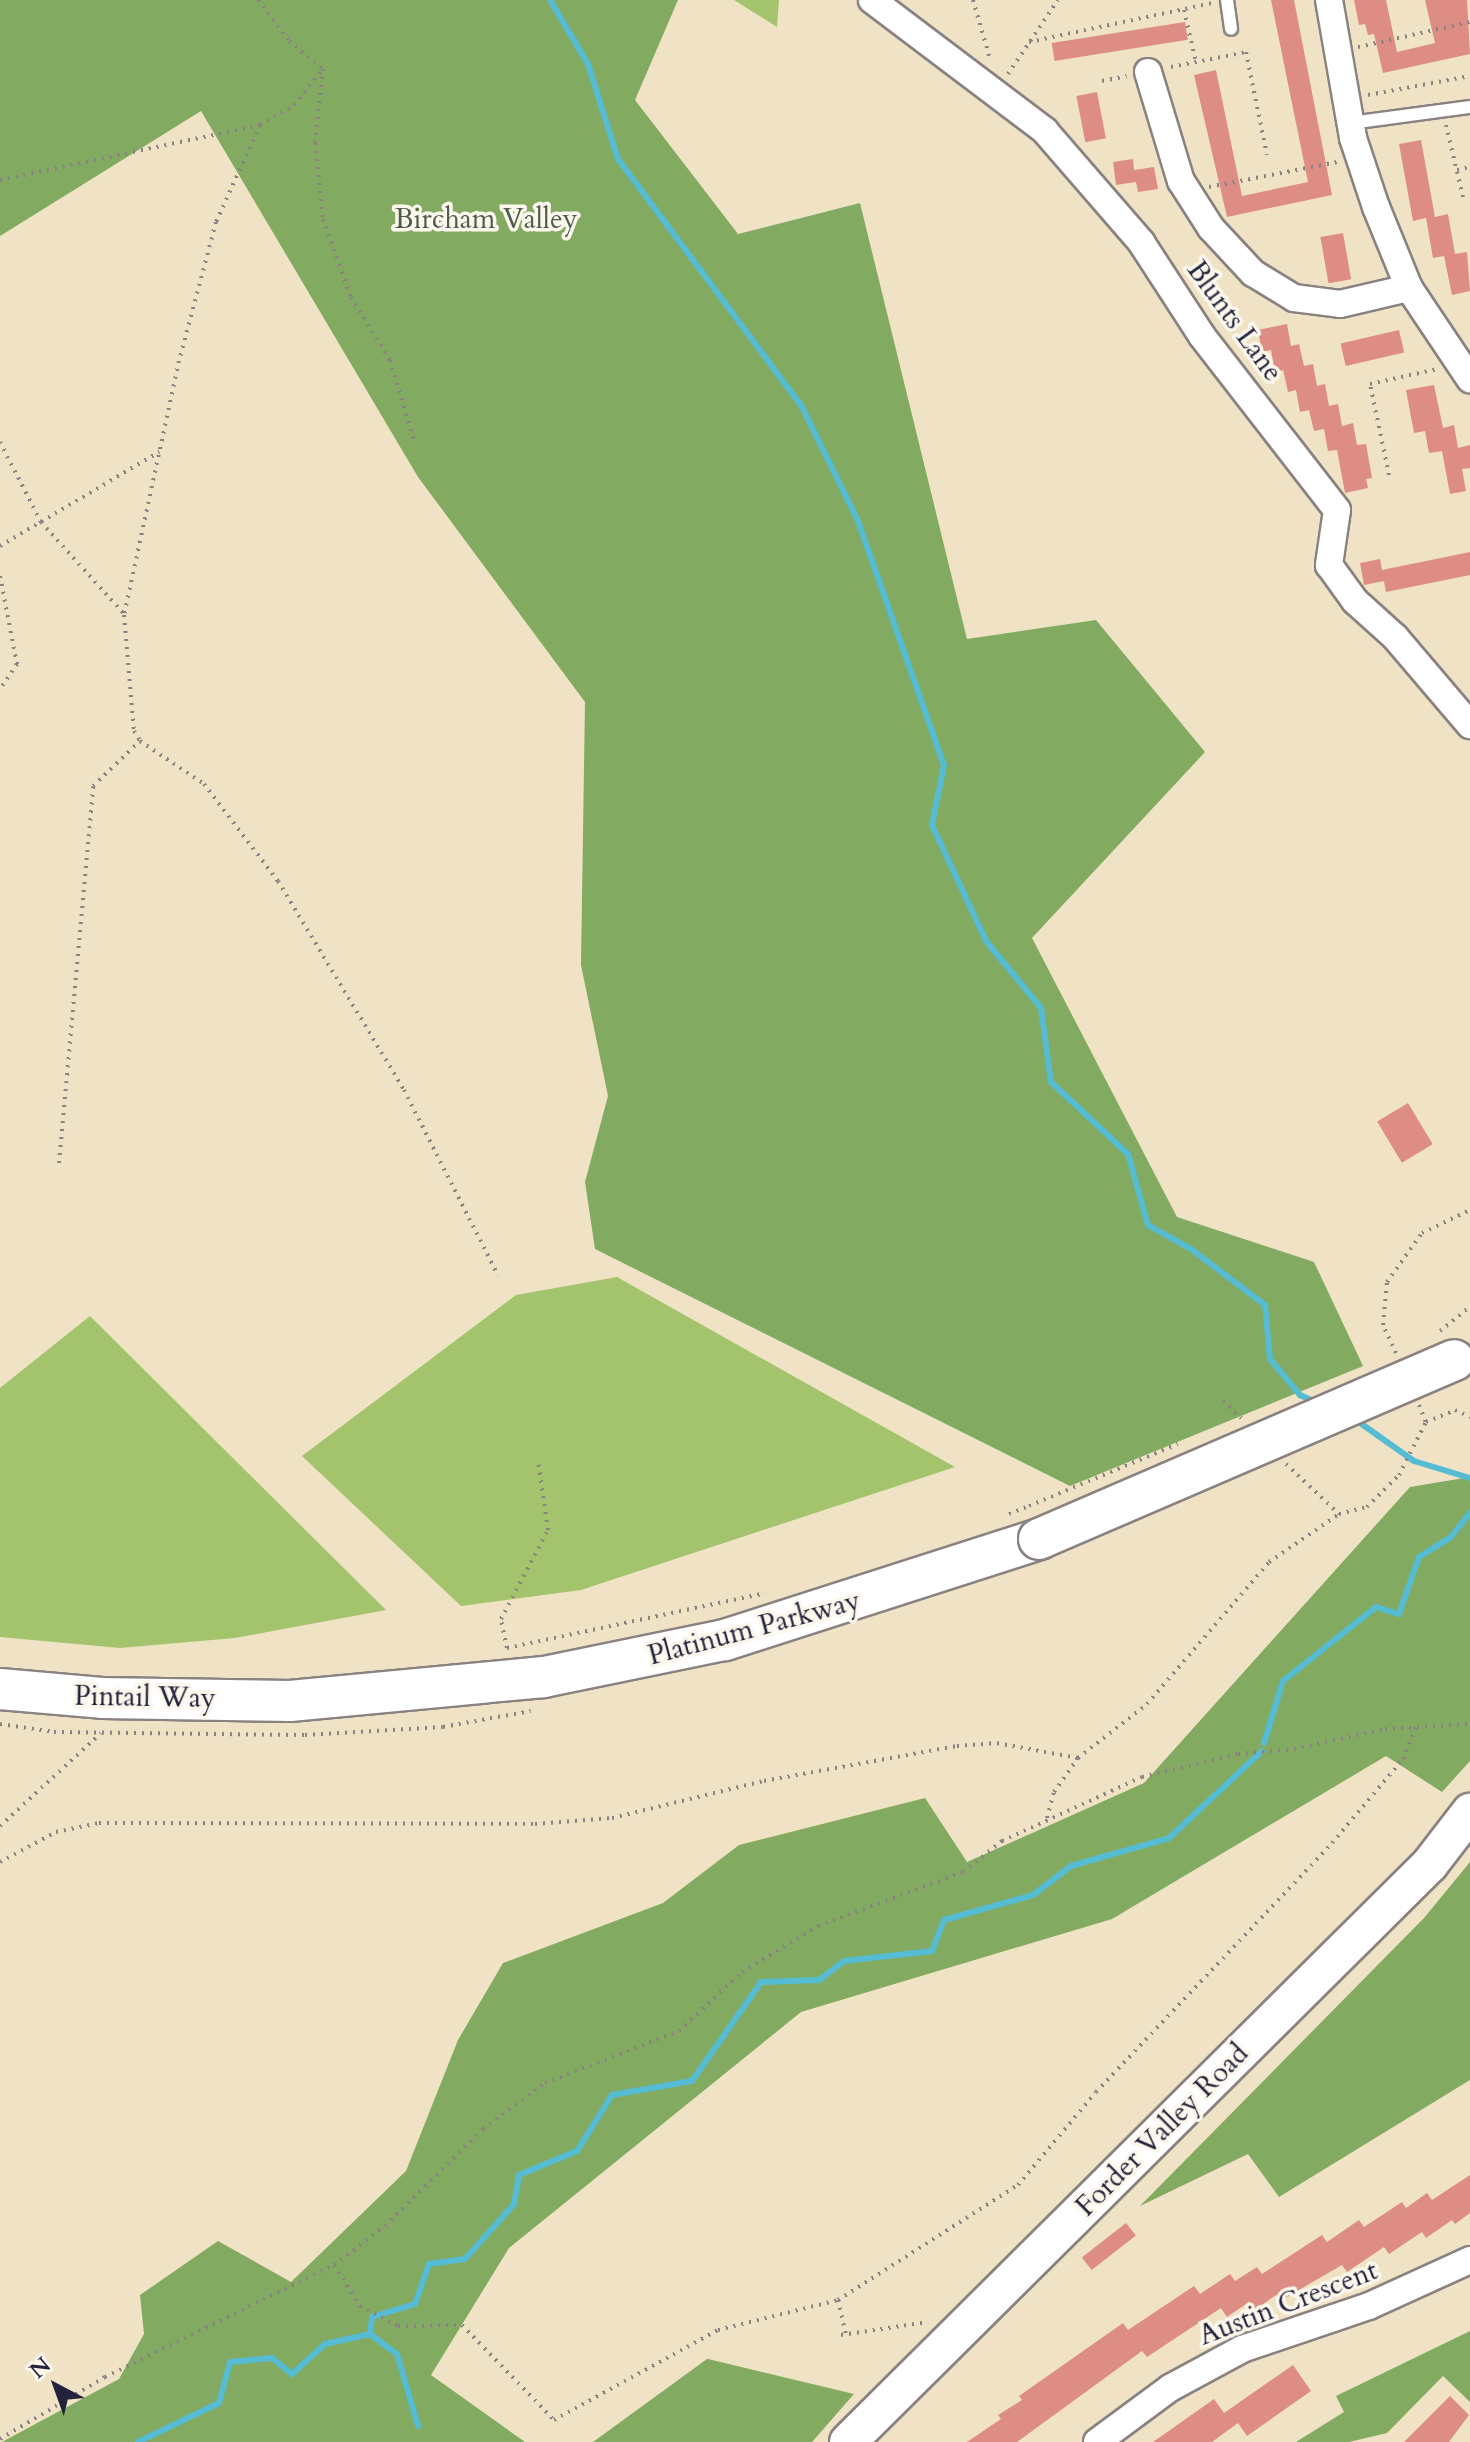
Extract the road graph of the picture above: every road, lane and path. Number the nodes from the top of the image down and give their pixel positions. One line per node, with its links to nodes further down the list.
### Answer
1 (258, 0): 14 (path)
2 (872, 0): 18 (street, Blunts Lane)
3 (973, 0): 10 (path)
4 (1058, 0): 11 (path)
5 (1227, 0): 7 (path); 9 (lane)
6 (1329, 0): 12 (street)
7 (1184, 9): 11 (path); 13 (path)
8 (1470, 22): 12 (path)
9 (1231, 29)
10 (981, 39)
11 (1029, 42): 18 (path)
12 (1336, 52): 21 (street)
13 (1196, 62): 15 (path); 23 (path)
14 (323, 69): 22 (path); 32 (path)
15 (1148, 72): 17 (path); 28 (street)
16 (1470, 76): 21 (path)
17 (1102, 81)
18 (994, 95): 41 (street, Blunts Lane)
19 (1470, 107): 20 (lane)
20 (1443, 110): 21 (lane); 26 (path)
21 (1348, 111): 30 (street)
22 (260, 125): 27 (path); 34 (path)
23 (1267, 155)
24 (1333, 163): 28 (path)
25 (1470, 167): 26 (path)
26 (1456, 170): 29 (path)
27 (0, 180)
28 (1187, 191): 30 (street)
29 (1463, 197)
30 (1409, 288): 31 (street)
31 (1464, 372): 35 (path)
32 (414, 441)
33 (0, 442): 36 (path)
34 (159, 452): 36 (path); 39 (path)
35 (1389, 475)
36 (41, 522): 37 (path); 39 (path)
37 (0, 546)
38 (0, 576): 40 (path)
39 (124, 615): 42 (path)
40 (0, 689)
41 (1470, 725)
42 (140, 741): 43 (path); 45 (path)
43 (59, 1163)
44 (1470, 1210): 48 (path)
45 (498, 1275)
46 (1470, 1307): 47 (path)
47 (1453, 1349): 54 (main road, Platinum Parkway, bridge)
48 (1402, 1366)
49 (1414, 1394): 51 (path)
50 (1470, 1417): 51 (path)
51 (1426, 1422): 64 (path)
52 (538, 1461): 56 (path)
53 (1004, 1517): 54 (path)
54 (1034, 1522): 59 (main road, Platinum Parkway)
55 (778, 1590): 56 (path)
56 (507, 1648): 57 (path)
57 (492, 1650)
58 (0, 1689): 59 (main road, Pintail Way)
59 (290, 1701): 60 (main road, Platinum Parkway)
60 (0, 1715)
61 (1470, 1724): 62 (path)
62 (1416, 1727): 66 (path); 71 (path)
63 (101, 1732): 67 (path)
64 (1078, 1758): 66 (path); 68 (path)
65 (1470, 1812): 74 (main road, Forder Valley Road)
66 (1047, 1818): 70 (path)
67 (0, 1826)
68 (0, 1862)
69 (1470, 2260): 75 (street, Austin Crescent)
70 (334, 2265): 71 (path); 73 (path)
71 (838, 2300): 72 (path)
72 (934, 2321)
73 (0, 2439)
74 (848, 2442)
75 (1097, 2442)

